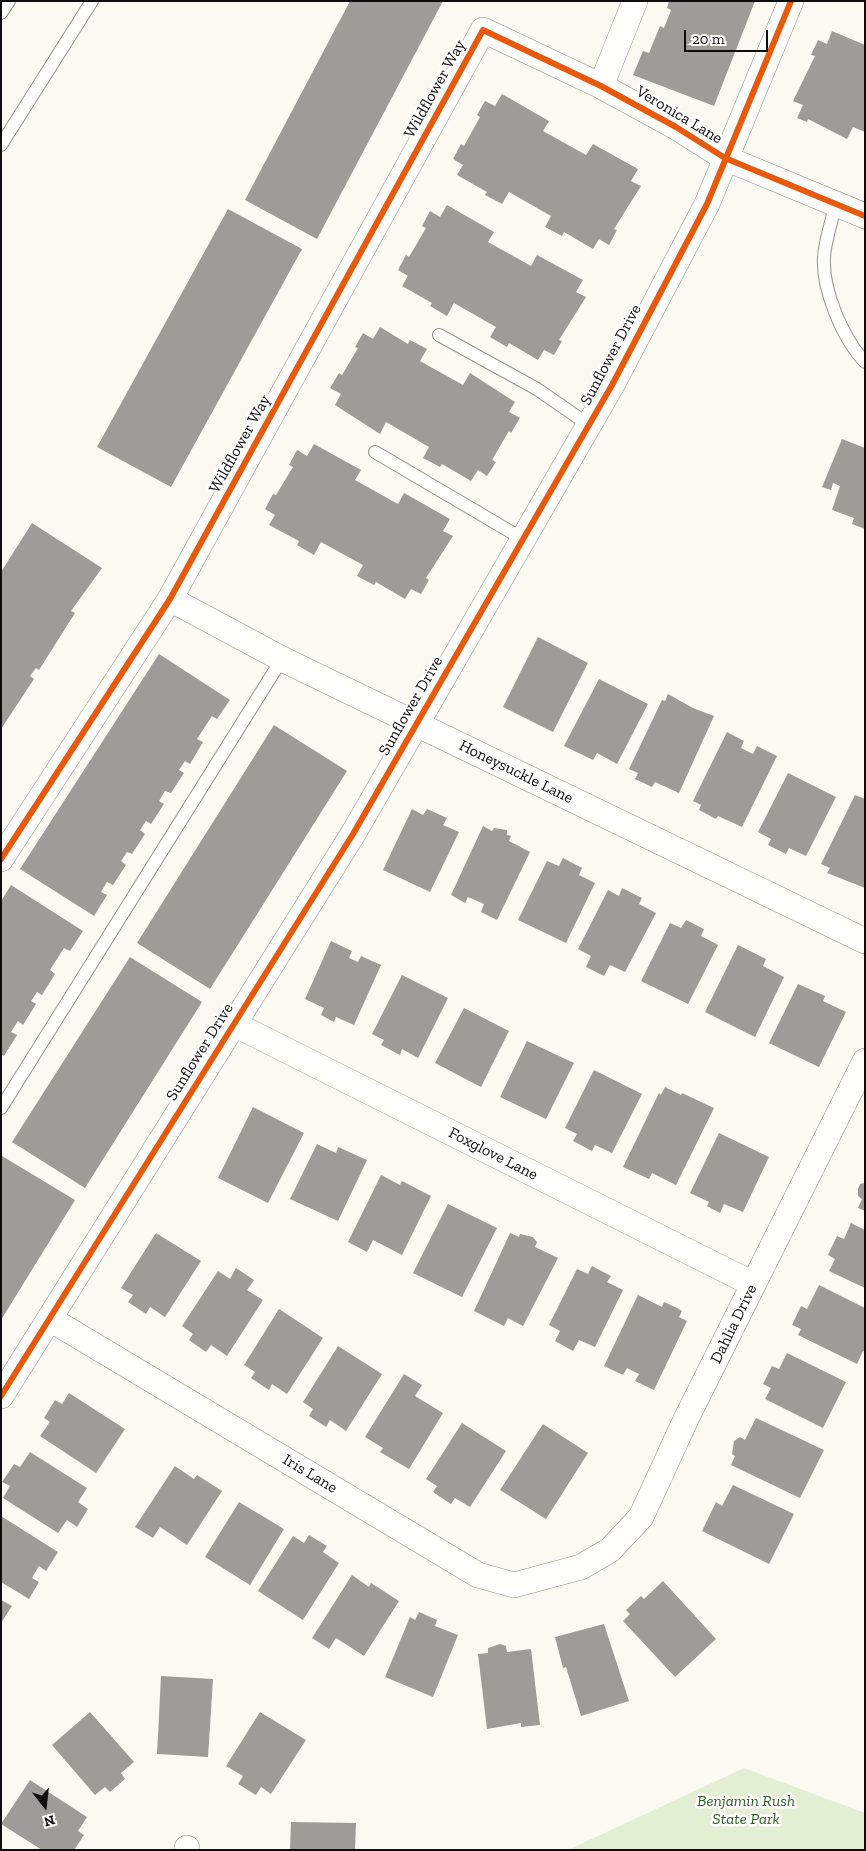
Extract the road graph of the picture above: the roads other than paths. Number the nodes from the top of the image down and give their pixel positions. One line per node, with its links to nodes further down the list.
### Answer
1 (9, 1): 5 (lane)
2 (92, 1): 8 (lane)
3 (634, 1): 7 (street)
4 (791, 1): 9 (street, Sunflower Drive)
5 (1, 14)
6 (483, 30): 7 (street, Veronica Lane); 17 (street, Wildflower Way)
7 (601, 86): 9 (street, Veronica Lane)
8 (1, 145)
9 (725, 158): 10 (street, Veronica Lane); 14 (street, Sunflower Drive)
10 (836, 205): 11 (street, Veronica Lane); 13 (lane)
11 (865, 216)
12 (439, 335): 14 (lane)
13 (865, 362)
14 (589, 425): 16 (street, Sunflower Drive)
15 (375, 452): 16 (lane)
16 (523, 539): 19 (street, Sunflower Drive)
17 (170, 599): 18 (street, Honeysuckle Lane); 20 (street, Wildflower Way)
18 (282, 659): 19 (street, Honeysuckle Lane); 24 (lane)
19 (416, 724): 21 (street, Honeysuckle Lane); 22 (street, Sunflower Drive)
20 (1, 859)
21 (865, 941)
22 (234, 1024): 25 (street, Foxglove Lane); 26 (street, Sunflower Drive)
23 (865, 1061): 25 (street, Dahlia Drive)
24 (1, 1108)
25 (753, 1284): 28 (street, Dahlia Drive)
26 (50, 1319): 27 (street, Sunflower Drive); 28 (street, Iris Lane)
27 (1, 1396)
28 (581, 1567)

